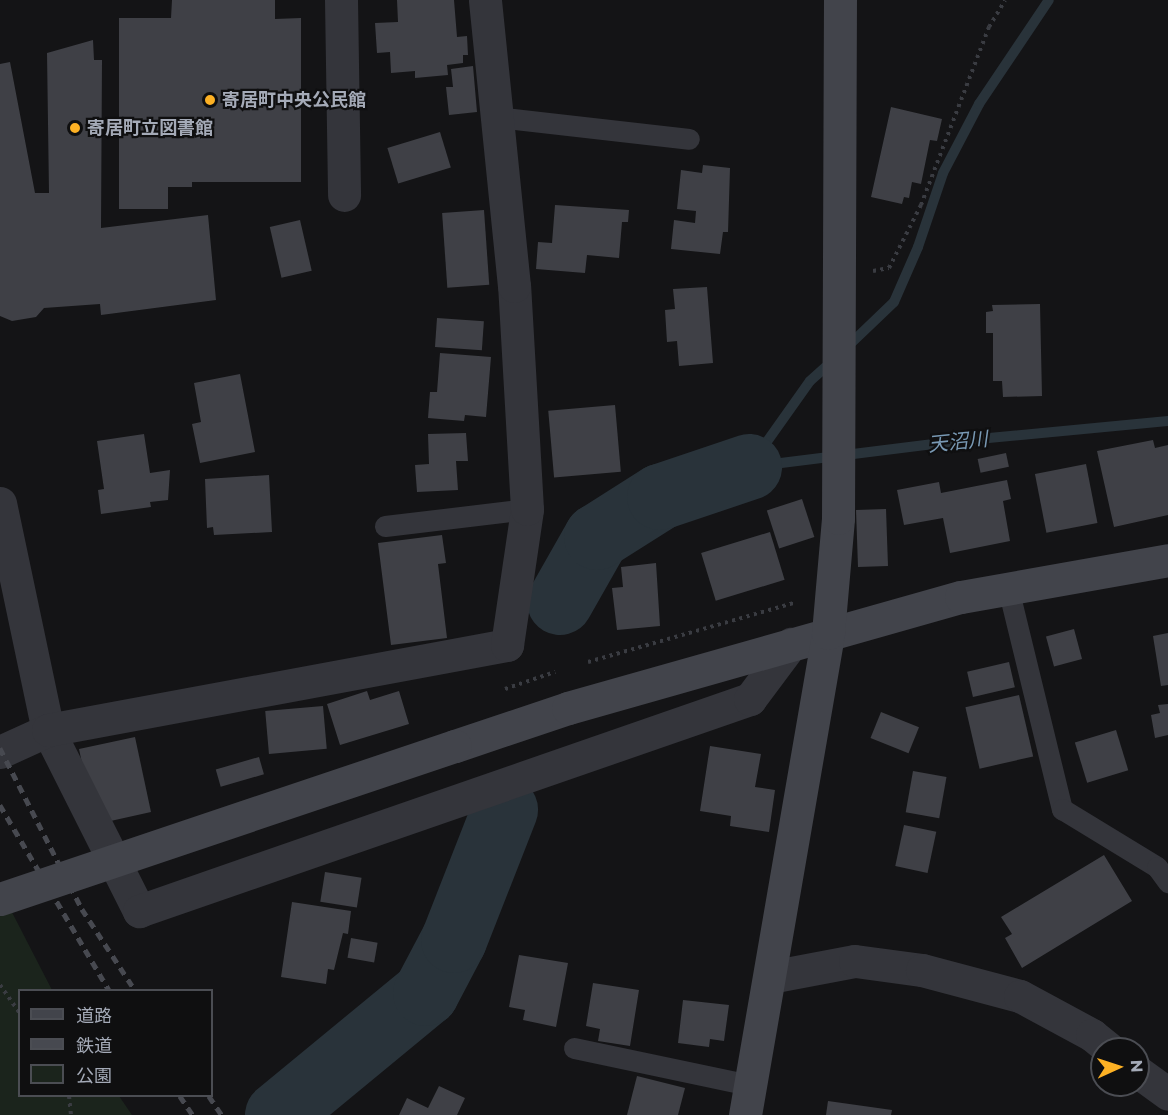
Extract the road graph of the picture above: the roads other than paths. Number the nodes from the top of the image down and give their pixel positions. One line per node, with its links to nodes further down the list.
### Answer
1 (341, 0): 6 (street)
2 (485, 0): 4 (street)
3 (840, 0): 12 (street)
4 (497, 117): 5 (lane); 8 (street)
5 (689, 140)
6 (344, 195)
7 (0, 503): 14 (street)
8 (527, 509): 9 (lane); 14 (street)
9 (385, 526)
10 (1168, 560): 11 (street)
11 (1008, 588): 12 (street); 16 (lane)
12 (828, 633): 13 (street); 18 (street)
13 (791, 644): 14 (street); 17 (street, bridge)
14 (48, 730): 15 (street)
15 (0, 752)
16 (1168, 882)
17 (0, 899)
18 (770, 977): 19 (street); 23 (street)
19 (1094, 1037)
20 (574, 1048): 23 (lane)
21 (1150, 1081): 22 (street)
22 (1168, 1094)
23 (748, 1100)

